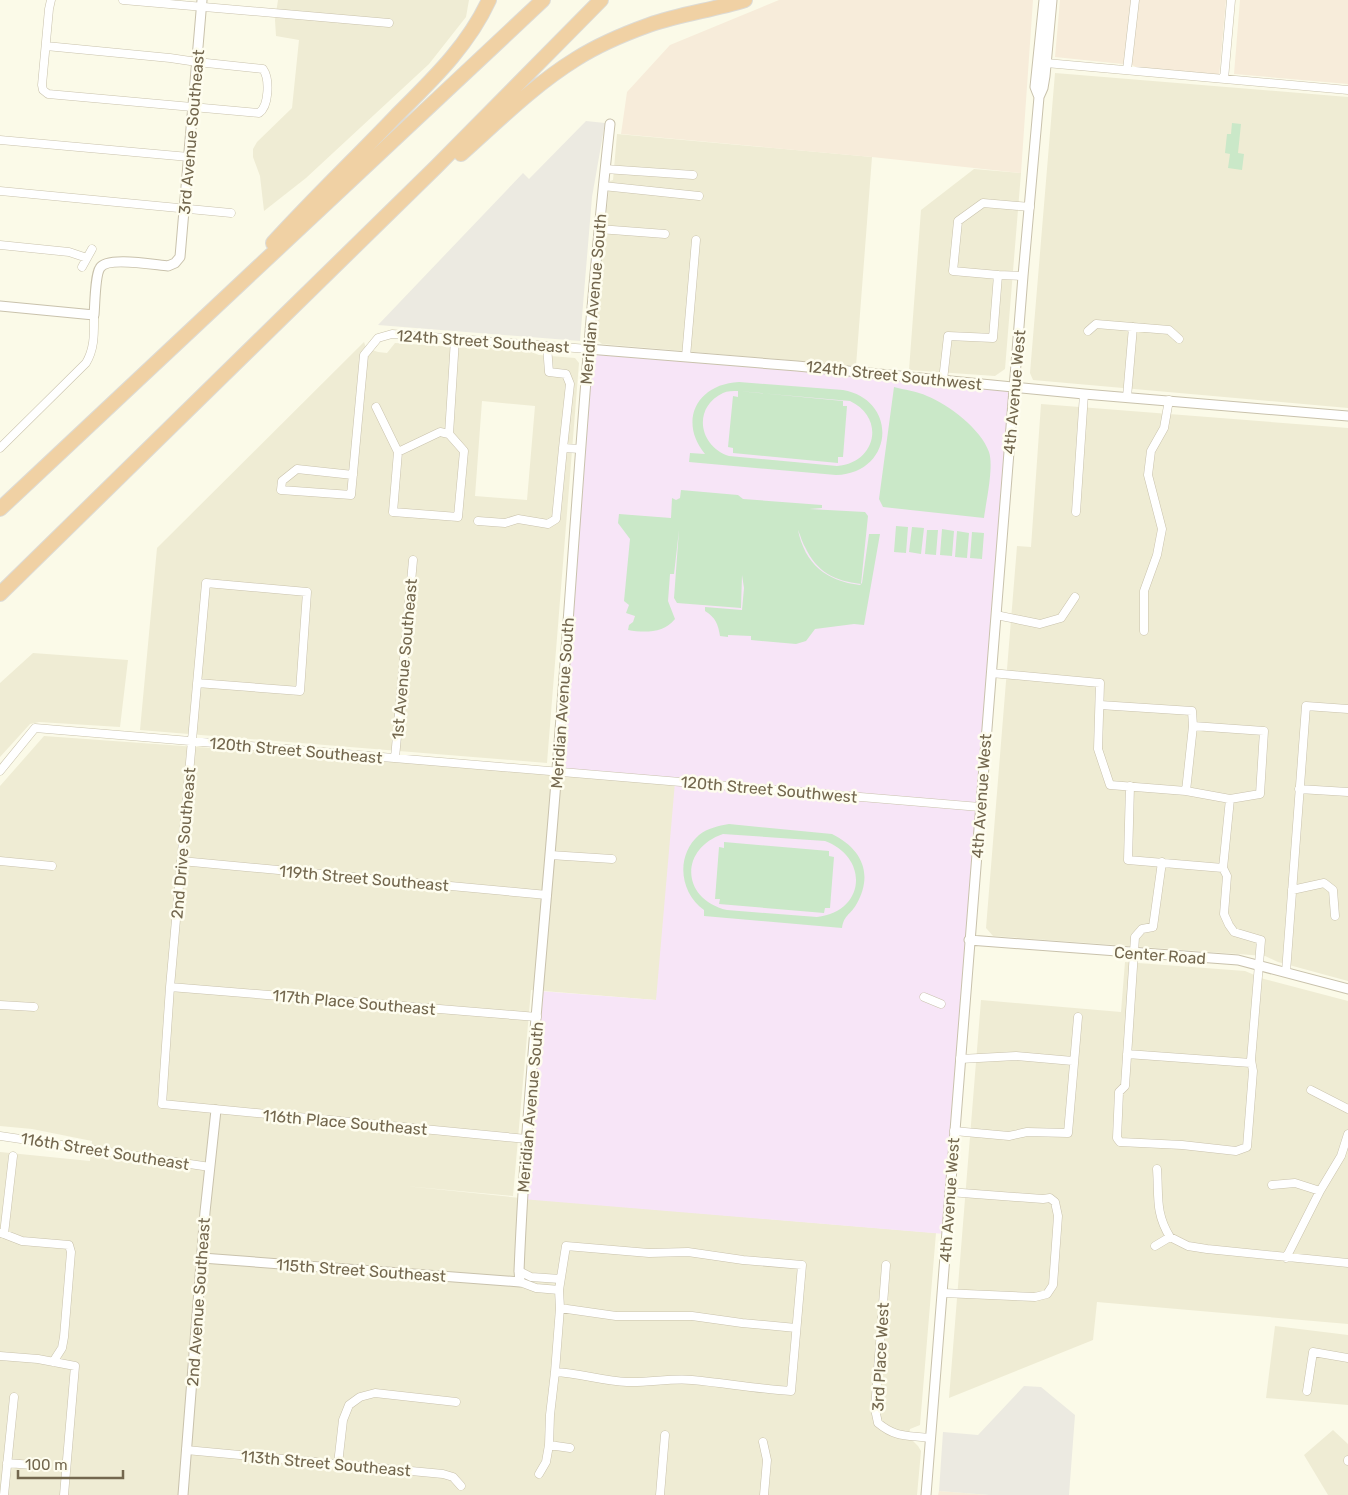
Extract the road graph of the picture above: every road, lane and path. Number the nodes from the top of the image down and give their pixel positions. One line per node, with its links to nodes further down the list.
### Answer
1 (51, 0): 13 (street)
2 (123, 0): 11 (street)
3 (489, 0): 43 (highway)
4 (543, 0): 43 (highway)
5 (601, 0): 24 (highway)
6 (745, 0): 24 (highway)
7 (1044, 0): 19 (street, 4th Avenue West)
8 (1052, 0): 15 (street, 4th Avenue West)
9 (1135, 0): 16 (street)
10 (1231, 0): 17 (street)
11 (202, 3): 12 (street); 14 (street, 3rd Avenue Southeast)
12 (389, 23)
13 (46, 46): 14 (street); 20 (street)
14 (197, 62): 20 (street, 3rd Avenue Southeast); 20 (street)
15 (1046, 63): 16 (street); 19 (street, 4th Avenue West)
16 (1127, 70): 17 (street)
17 (1224, 79): 18 (street)
18 (1348, 90)
19 (1039, 97): 30 (street, 4th Avenue West)
20 (193, 108): 23 (street, 3rd Avenue Southeast)
21 (610, 124): 25 (street, Meridian Avenue South)
22 (0, 140): 23 (street)
23 (189, 157): 31 (street, 3rd Avenue Southeast)
24 (436, 167): 69 (highway)
25 (605, 169): 26 (street); 27 (street, Meridian Avenue South)
26 (693, 175)
27 (603, 186): 29 (street); 33 (street, Meridian Avenue South)
28 (0, 192): 31 (street)
29 (700, 196)
30 (1030, 207): 40 (street); 41 (street, 4th Avenue West)
31 (185, 208): 32 (street); 44 (street, 3rd Avenue Southeast)
32 (231, 213)
33 (598, 229): 34 (street); 50 (street, Meridian Avenue South)
34 (665, 234)
35 (696, 240): 51 (street)
36 (0, 245): 38 (street)
37 (92, 249): 38 (street)
38 (86, 258): 39 (street)
39 (82, 266)
40 (998, 275): 41 (street); 52 (street)
41 (1023, 276): 53 (street, 4th Avenue West)
42 (0, 306): 44 (street)
43 (208, 314): 65 (highway)
44 (94, 315): 60 (street)
45 (1133, 327): 46 (street); 48 (street); 55 (street)
46 (1088, 331)
47 (455, 338): 49 (street, 124th Street Southeast); 59 (street); 64 (street, 124th Street Southeast)
48 (1180, 339)
49 (547, 346): 50 (street, 124th Street Southeast); 61 (street)
50 (588, 349): 51 (street, 124th Street Southwest); 62 (street, Meridian Avenue South)
51 (686, 357): 52 (street, 124th Street Southwest)
52 (943, 380): 53 (street, 124th Street Southwest)
53 (1014, 387): 54 (street, 124th Street Southwest); 71 (street, 4th Avenue West)
54 (1084, 394): 55 (street, 124th Street Southwest); 66 (street)
55 (1127, 397): 56 (street, 124th Street Southwest)
56 (1169, 400): 58 (street, 124th Street Southwest); 72 (street)
57 (376, 407): 63 (street)
58 (1348, 416)
59 (449, 434): 63 (street); 63 (street)
60 (0, 448)
61 (563, 448): 62 (street); 67 (street)
62 (581, 449): 81 (street, Meridian Avenue South)
63 (398, 452)
64 (353, 475): 64 (street)
65 (0, 509)
66 (1076, 512)
67 (478, 521)
68 (413, 560): 79 (street, 1st Avenue Southeast)
69 (0, 594)
70 (1075, 597): 71 (street)
71 (996, 615): 73 (street, 4th Avenue West)
72 (1144, 631)
73 (991, 673): 75 (street); 87 (street, 4th Avenue West)
74 (197, 683): 74 (street, 2nd Drive Southeast); 78 (street, 2nd Drive Southeast)
75 (1100, 704): 77 (street); 82 (street)
76 (1348, 709): 83 (street)
77 (1193, 726): 84 (street); 86 (street)
78 (191, 741): 79 (street, 120th Street Southeast); 80 (street, 120th Street Southeast); 91 (street, 2nd Drive Southeast)
79 (395, 758): 81 (street, 120th Street Southeast)
80 (0, 771)
81 (557, 771): 87 (street, 120th Street Southwest); 88 (street, Meridian Avenue South)
82 (1130, 786): 84 (street); 92 (street)
83 (1299, 788): 85 (street); 95 (street)
84 (1186, 791): 86 (street)
85 (1348, 792)
86 (1230, 798): 94 (street)
87 (980, 807): 98 (street, 4th Avenue West)
88 (550, 855): 89 (street); 96 (street, Meridian Avenue South)
89 (612, 859)
90 (0, 861): 93 (street)
91 (182, 861): 96 (street, 119th Street Southeast); 102 (street, 2nd Drive Southeast)
92 (1162, 862): 94 (street); 99 (street)
93 (52, 866)
94 (1223, 868): 100 (street)
95 (1292, 890): 97 (street); 101 (street)
96 (547, 895): 109 (street, Meridian Avenue South)
97 (1335, 916)
98 (970, 940): 99 (street, Center Road); 111 (street, 4th Avenue West)
99 (1134, 953): 100 (street, Center Road); 110 (street)
100 (1258, 965): 101 (street, Center Road); 113 (street)
101 (1286, 972): 103 (street, Center Road)
102 (170, 987): 109 (street, 117th Place Southeast); 115 (street, 2nd Drive Southeast)
103 (1348, 989)
104 (924, 997): 105 (street)
105 (941, 1004)
106 (0, 1005): 107 (street)
107 (34, 1008)
108 (1078, 1017): 112 (street)
109 (537, 1018): 121 (street, Meridian Avenue South)
110 (1127, 1054): 113 (street); 113 (street)
111 (960, 1059): 112 (street); 118 (street, 4th Avenue West)
112 (1073, 1061): 118 (street)
113 (1252, 1063)
114 (1310, 1090): 116 (street)
115 (162, 1104): 117 (street, 116th Place Southeast)
116 (1348, 1109)
117 (216, 1110): 121 (street, 116th Place Southeast); 124 (street, 2nd Avenue Southeast)
118 (954, 1131): 128 (street, 4th Avenue West)
119 (1348, 1134): 123 (street)
120 (0, 1136): 124 (street, 116th Street Southeast)
121 (527, 1139): 136 (street, Meridian Avenue South)
122 (13, 1156): 129 (street)
123 (1344, 1156): 127 (street)
124 (210, 1167): 132 (street, 2nd Avenue Southeast)
125 (1157, 1170): 130 (street)
126 (1272, 1185): 127 (street)
127 (1320, 1191): 133 (street)
128 (949, 1192): 140 (street, 4th Avenue West); 140 (street)
129 (2, 1234): 145 (street)
130 (1170, 1237): 131 (street); 133 (street)
131 (1155, 1246)
132 (202, 1258): 138 (street, 115th Street Southeast); 155 (street, 2nd Avenue Southeast)
133 (1286, 1258): 134 (street)
134 (1348, 1263)
135 (886, 1265): 151 (street, 3rd Place West)
136 (519, 1271): 137 (street); 138 (street, Meridian Avenue South)
137 (560, 1279): 139 (street); 142 (street)
138 (520, 1282): 139 (street)
139 (559, 1290): 141 (street)
140 (943, 1293): 151 (street, 4th Avenue West)
141 (560, 1308): 142 (street); 146 (street)
142 (796, 1328): 146 (street)
143 (0, 1356): 145 (street)
144 (1348, 1358): 147 (street)
145 (53, 1362): 162 (street)
146 (555, 1372): 153 (street)
147 (1306, 1391)
148 (14, 1397): 156 (street)
149 (456, 1402): 157 (street)
150 (665, 1435): 164 (street)
151 (930, 1438): 166 (street, 4th Avenue West)
152 (763, 1442): 165 (street)
153 (549, 1445): 154 (street); 159 (street)
154 (570, 1448)
155 (186, 1450): 157 (street, 113th Street Southeast); 163 (street, 2nd Avenue Southeast)
156 (7, 1463): 158 (street); 161 (street)
157 (338, 1464): 160 (street, 113th Street Southeast)
158 (46, 1466)
159 (539, 1474)
160 (461, 1486)
161 (4, 1495)
162 (64, 1495)
163 (183, 1495)
164 (660, 1495)
165 (764, 1495)
166 (926, 1495)

